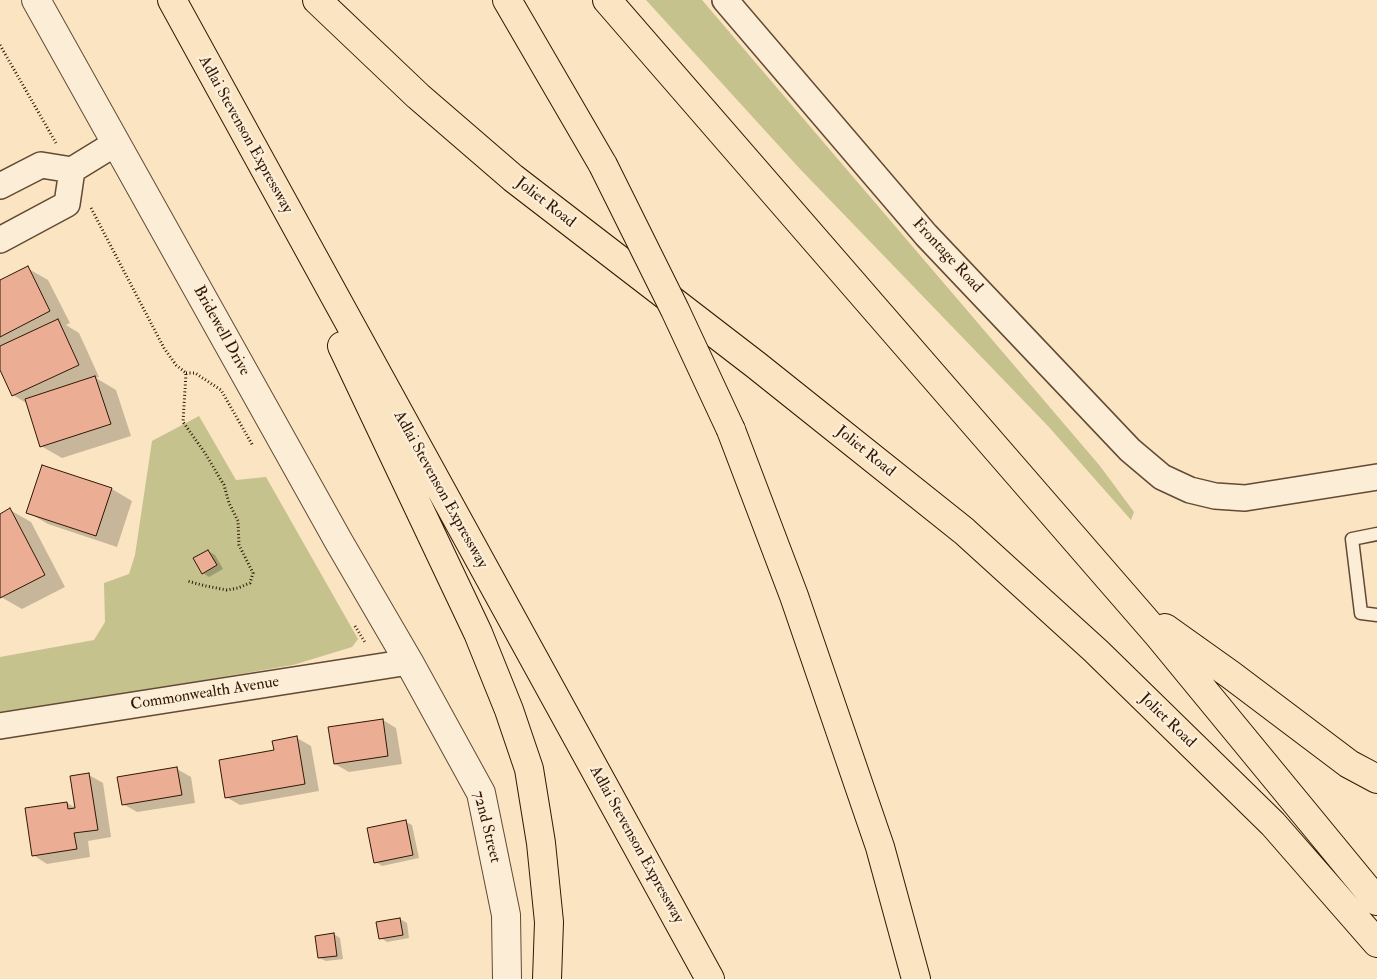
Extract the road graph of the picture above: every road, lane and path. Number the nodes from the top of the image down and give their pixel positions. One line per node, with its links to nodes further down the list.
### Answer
1 (36, 0): 8 (street, Bridewell Drive)
2 (172, 0): 11 (highway, Adlai Stevenson Expressway)
3 (317, 0): 26 (highway, Joliet Road)
4 (507, 0): 30 (highway, bridge)
5 (607, 0): 18 (highway)
6 (725, 0): 15 (street, Frontage Road)
7 (0, 45): 9 (path)
8 (116, 143): 9 (street); 22 (street, Bridewell Drive)
9 (72, 170): 10 (street); 12 (street); 13 (path)
10 (0, 186)
11 (302, 239): 28 (highway); 29 (highway, Adlai Stevenson Expressway)
12 (0, 240)
13 (186, 373): 14 (path); 17 (path)
14 (255, 450)
15 (1377, 477)
16 (1377, 534): 19 (lane)
17 (187, 580)
18 (1135, 607): 24 (highway); 25 (highway)
19 (1377, 615)
20 (353, 621): 21 (path)
21 (368, 647)
22 (409, 662): 23 (street, Commonwealth Avenue); 27 (street, 72nd Street)
23 (0, 726)
24 (1377, 779)
25 (1377, 901)
26 (1377, 944)
27 (507, 979)
28 (547, 979)
29 (710, 979)
30 (916, 979)

